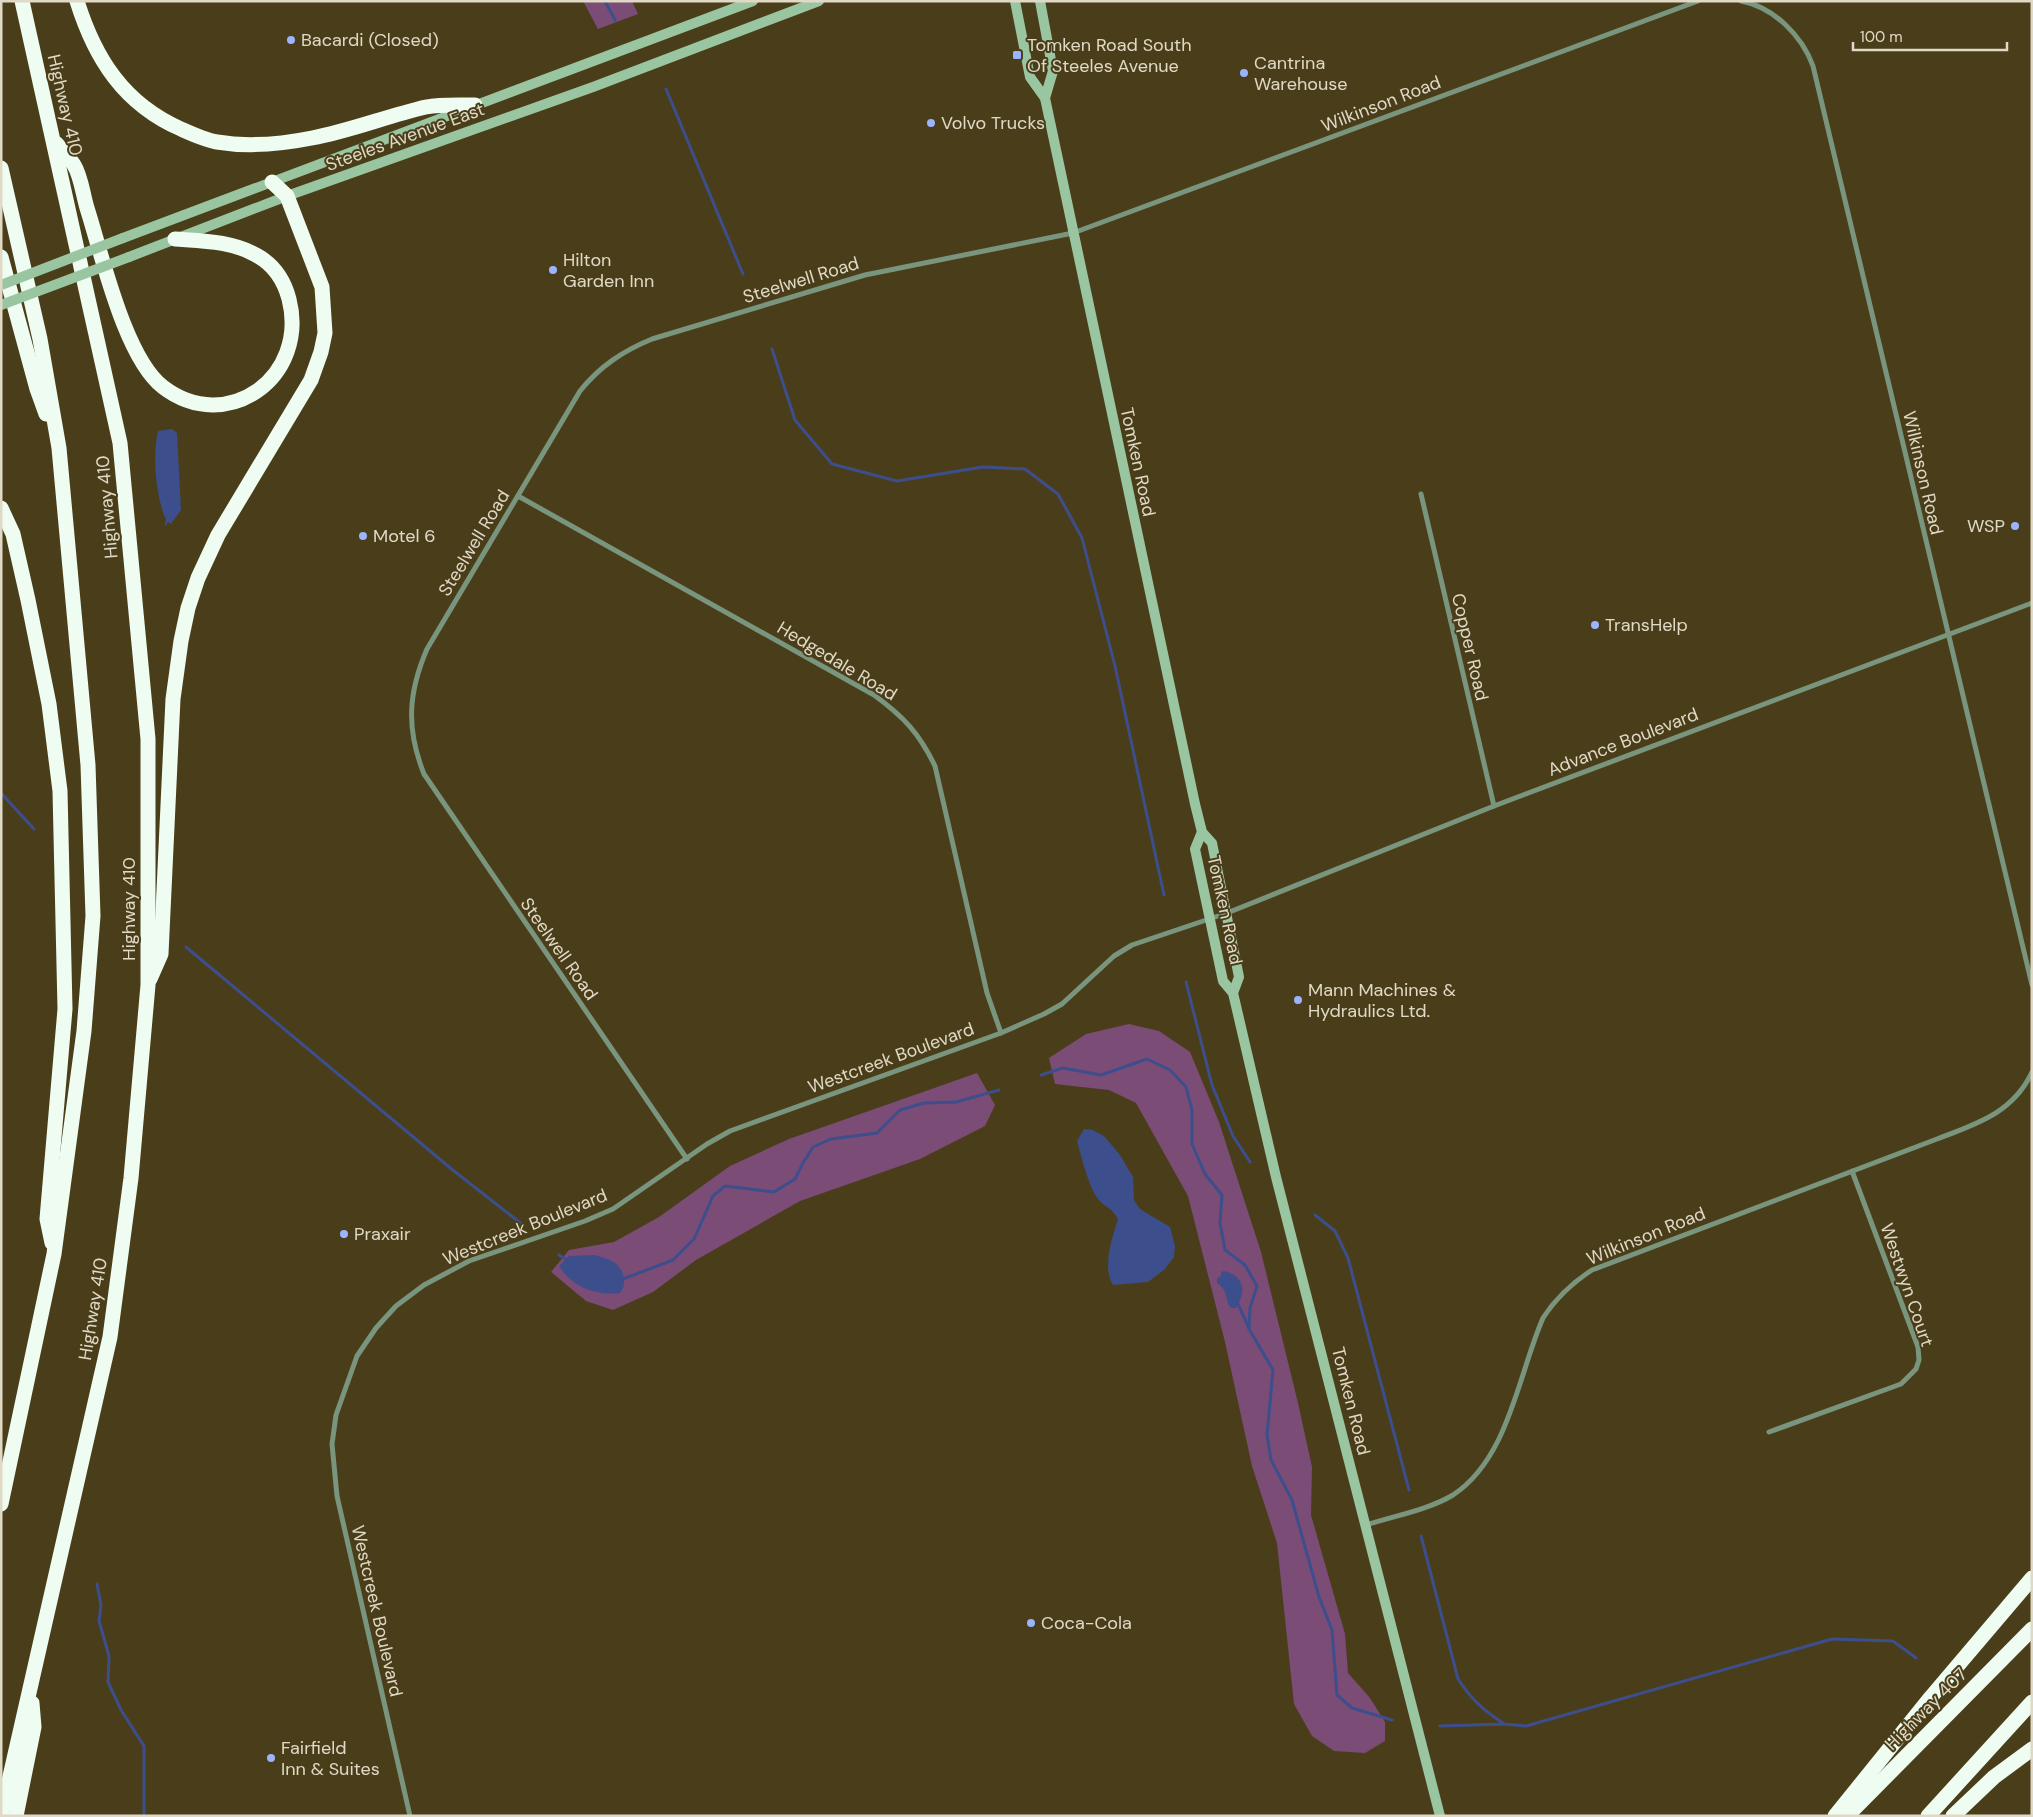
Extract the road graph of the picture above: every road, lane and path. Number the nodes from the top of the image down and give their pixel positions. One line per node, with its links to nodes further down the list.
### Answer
1 (22, 1): 11 (highway, Highway 410)
2 (76, 1): 10 (highway)
3 (754, 1): 10 (main road, Steeles Avenue East)
4 (819, 1): 14 (main road, Steeles Avenue East)
5 (1015, 1): 9 (main road, Tomken Road)
6 (1040, 1): 9 (main road)
7 (1698, 1): 15 (street, Wilkinson Road)
8 (1741, 1): 25 (street, Wilkinson Road)
9 (1044, 98): 15 (main road, Tomken Road)
10 (475, 104): 13 (main road, Steeles Avenue East)
11 (54, 141): 16 (highway); 30 (highway, Highway 410)
12 (1, 168): 20 (highway, Highway 410)
13 (272, 182): 14 (highway); 18 (main road, Steeles Avenue East, bridge)
14 (287, 196): 16 (main road, Steeles Avenue East); 30 (highway)
15 (1074, 233): 22 (street, Steelwell Road); 27 (main road, Tomken Road)
16 (175, 239): 19 (main road, Steeles Avenue East, bridge)
17 (1, 257): 20 (highway)
18 (1, 285)
19 (1, 305)
20 (59, 448): 37 (highway, Highway 410)
21 (1421, 494): 26 (street, Copper Road)
22 (518, 496): 33 (street, Hedgedale Road); 35 (street, Steelwell Road)
23 (1, 508): 37 (highway)
24 (2032, 603): 25 (street, Advance Boulevard)
25 (1947, 636): 26 (street, Advance Boulevard); 31 (street, Wilkinson Road)
26 (1494, 806): 28 (street, Advance Boulevard)
27 (1202, 832): 28 (main road, Tomken Road); 29 (main road, Tomken Road)
28 (1227, 912): 29 (street, Westcreek Boulevard); 32 (main road, Tomken Road)
29 (1210, 919): 32 (main road, Tomken Road); 33 (street, Westcreek Boulevard)
30 (148, 985): 43 (highway, Highway 410)
31 (2032, 985)
32 (1233, 993): 40 (main road, Tomken Road)
33 (1001, 1032): 35 (street, Westcreek Boulevard)
34 (2032, 1072): 36 (street, Wilkinson Road)
35 (687, 1159): 48 (street, Westcreek Boulevard)
36 (1852, 1171): 38 (street, Westwyn Court); 40 (street, Wilkinson Road)
37 (54, 1254): 39 (highway, Highway 410)
38 (1769, 1432)
39 (1, 1504)
40 (1366, 1525): 49 (main road, Tomken Road)
41 (2032, 1578): 50 (highway)
42 (2032, 1629): 51 (highway, Highway 407)
43 (30, 1692): 46 (highway, Highway 410); 47 (highway)
44 (2032, 1702): 52 (highway)
45 (2032, 1749): 53 (highway)
46 (1, 1816)
47 (16, 1816)
48 (410, 1816)
49 (1440, 1816)
50 (1835, 1816)
51 (1847, 1816)
52 (1928, 1816)
53 (1953, 1816)

